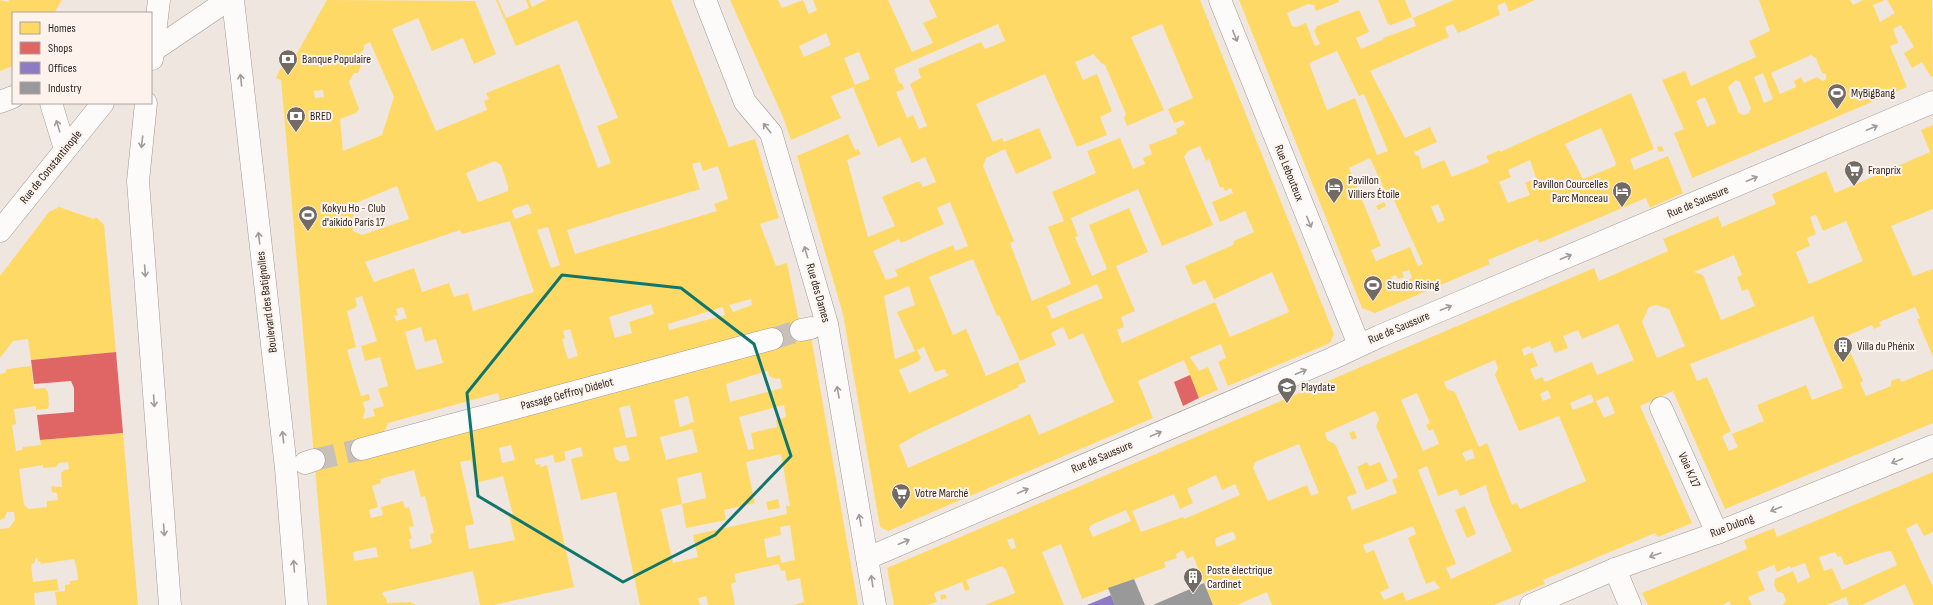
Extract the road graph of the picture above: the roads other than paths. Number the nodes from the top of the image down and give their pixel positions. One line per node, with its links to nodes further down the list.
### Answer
1 (159, 0): 6 (street)
2 (228, 0): 7 (street)
3 (233, 0): 25 (street, Boulevard des Batignolles, one-way to 3)
4 (705, 0): 22 (street, Rue des Dames, one-way to 4)
5 (1220, 0): 17 (street, Rue Lebouteux, one-way to 17)
6 (152, 47)
7 (152, 53)
8 (12, 97): 9 (street)
9 (0, 102)
10 (1933, 102): 17 (street, Rue de Saussure, one-way to 10)
11 (51, 104): 14 (street, one-way to 11)
12 (102, 104): 14 (street, Rue de Constantinople)
13 (146, 104): 24 (street, one-way to 24)
14 (65, 149): 15 (street, Rue de Constantinople)
15 (0, 231)
16 (772, 338): 20 (street, Passage Geffroy Didelot)
17 (1358, 345): 22 (street, Rue de Saussure, one-way to 17)
18 (1661, 408): 21 (street, Voie K/17)
19 (1933, 446): 21 (street, Rue Dulong, one-way to 21)
20 (362, 449)
21 (1717, 533): 23 (street, Rue Dulong, one-way to 23)
22 (868, 558): 26 (street, Rue des Dames, one-way to 22)
23 (1615, 569): 27 (street, Rue Dulong); 28 (street)
24 (170, 605)
25 (297, 605)
26 (875, 605)
27 (1531, 605)
28 (1630, 605)

